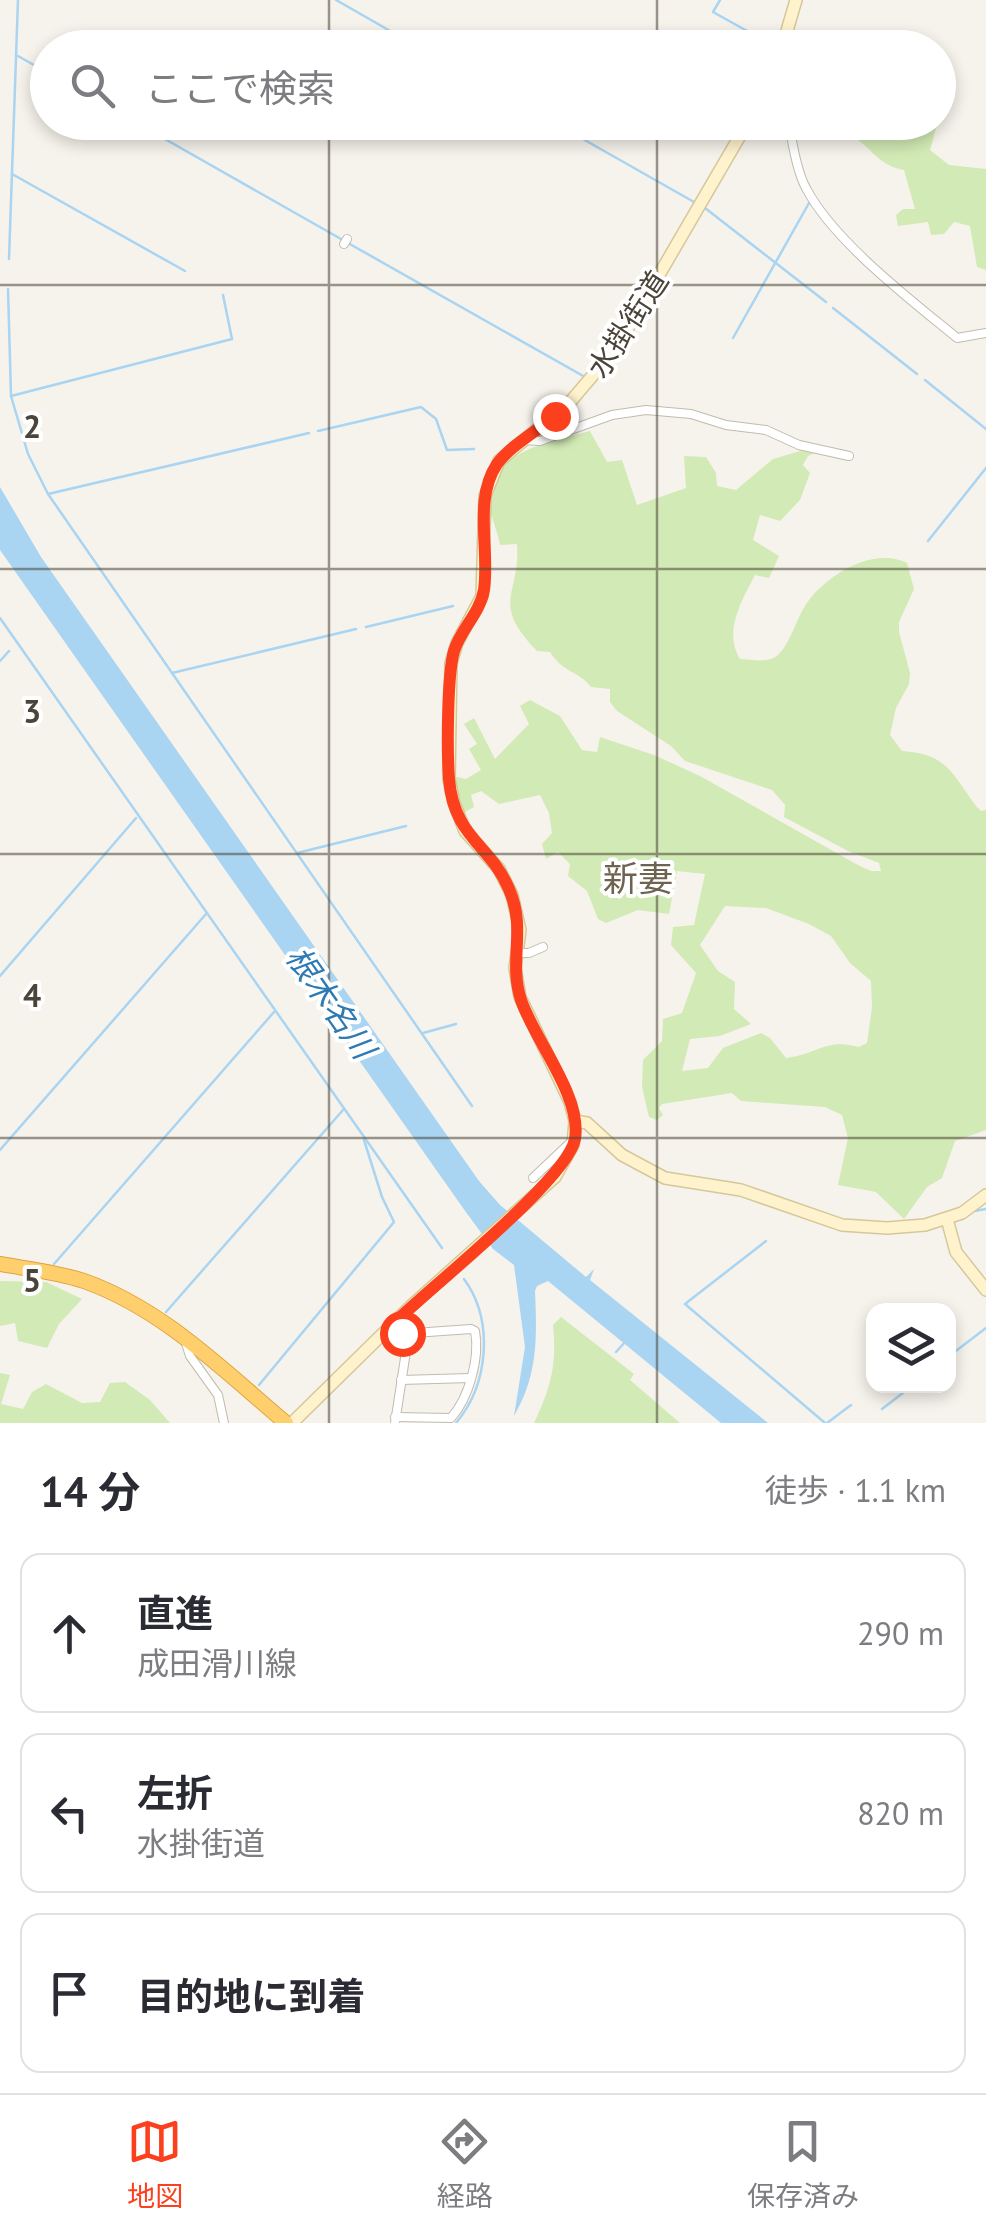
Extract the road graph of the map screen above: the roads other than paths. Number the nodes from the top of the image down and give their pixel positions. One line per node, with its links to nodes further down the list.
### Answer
1 (796, 0): 2 (main road)
2 (787, 30)
3 (738, 140): 6 (main road, 水掛街道)
4 (794, 140): 5 (street)
5 (986, 333)
6 (523, 440): 7 (street); 9 (main road, 水掛街道)
7 (849, 456)
8 (543, 948): 9 (street)
9 (516, 953): 10 (main road, 水掛街道)
10 (575, 1121): 11 (main road, 水掛街道); 14 (main road)
11 (575, 1140): 12 (street); 17 (main road, 水掛街道)
12 (534, 1178)
13 (986, 1195): 14 (main road)
14 (947, 1220): 16 (main road)
15 (0, 1264): 18 (highway)
16 (986, 1290)
17 (396, 1330): 19 (street); 20 (street); 22 (main road)
18 (183, 1336): 22 (highway); 23 (street)
19 (470, 1378): 20 (street); 21 (street)
20 (401, 1380): 21 (street)
21 (395, 1420)
22 (285, 1422)
23 (224, 1423)

